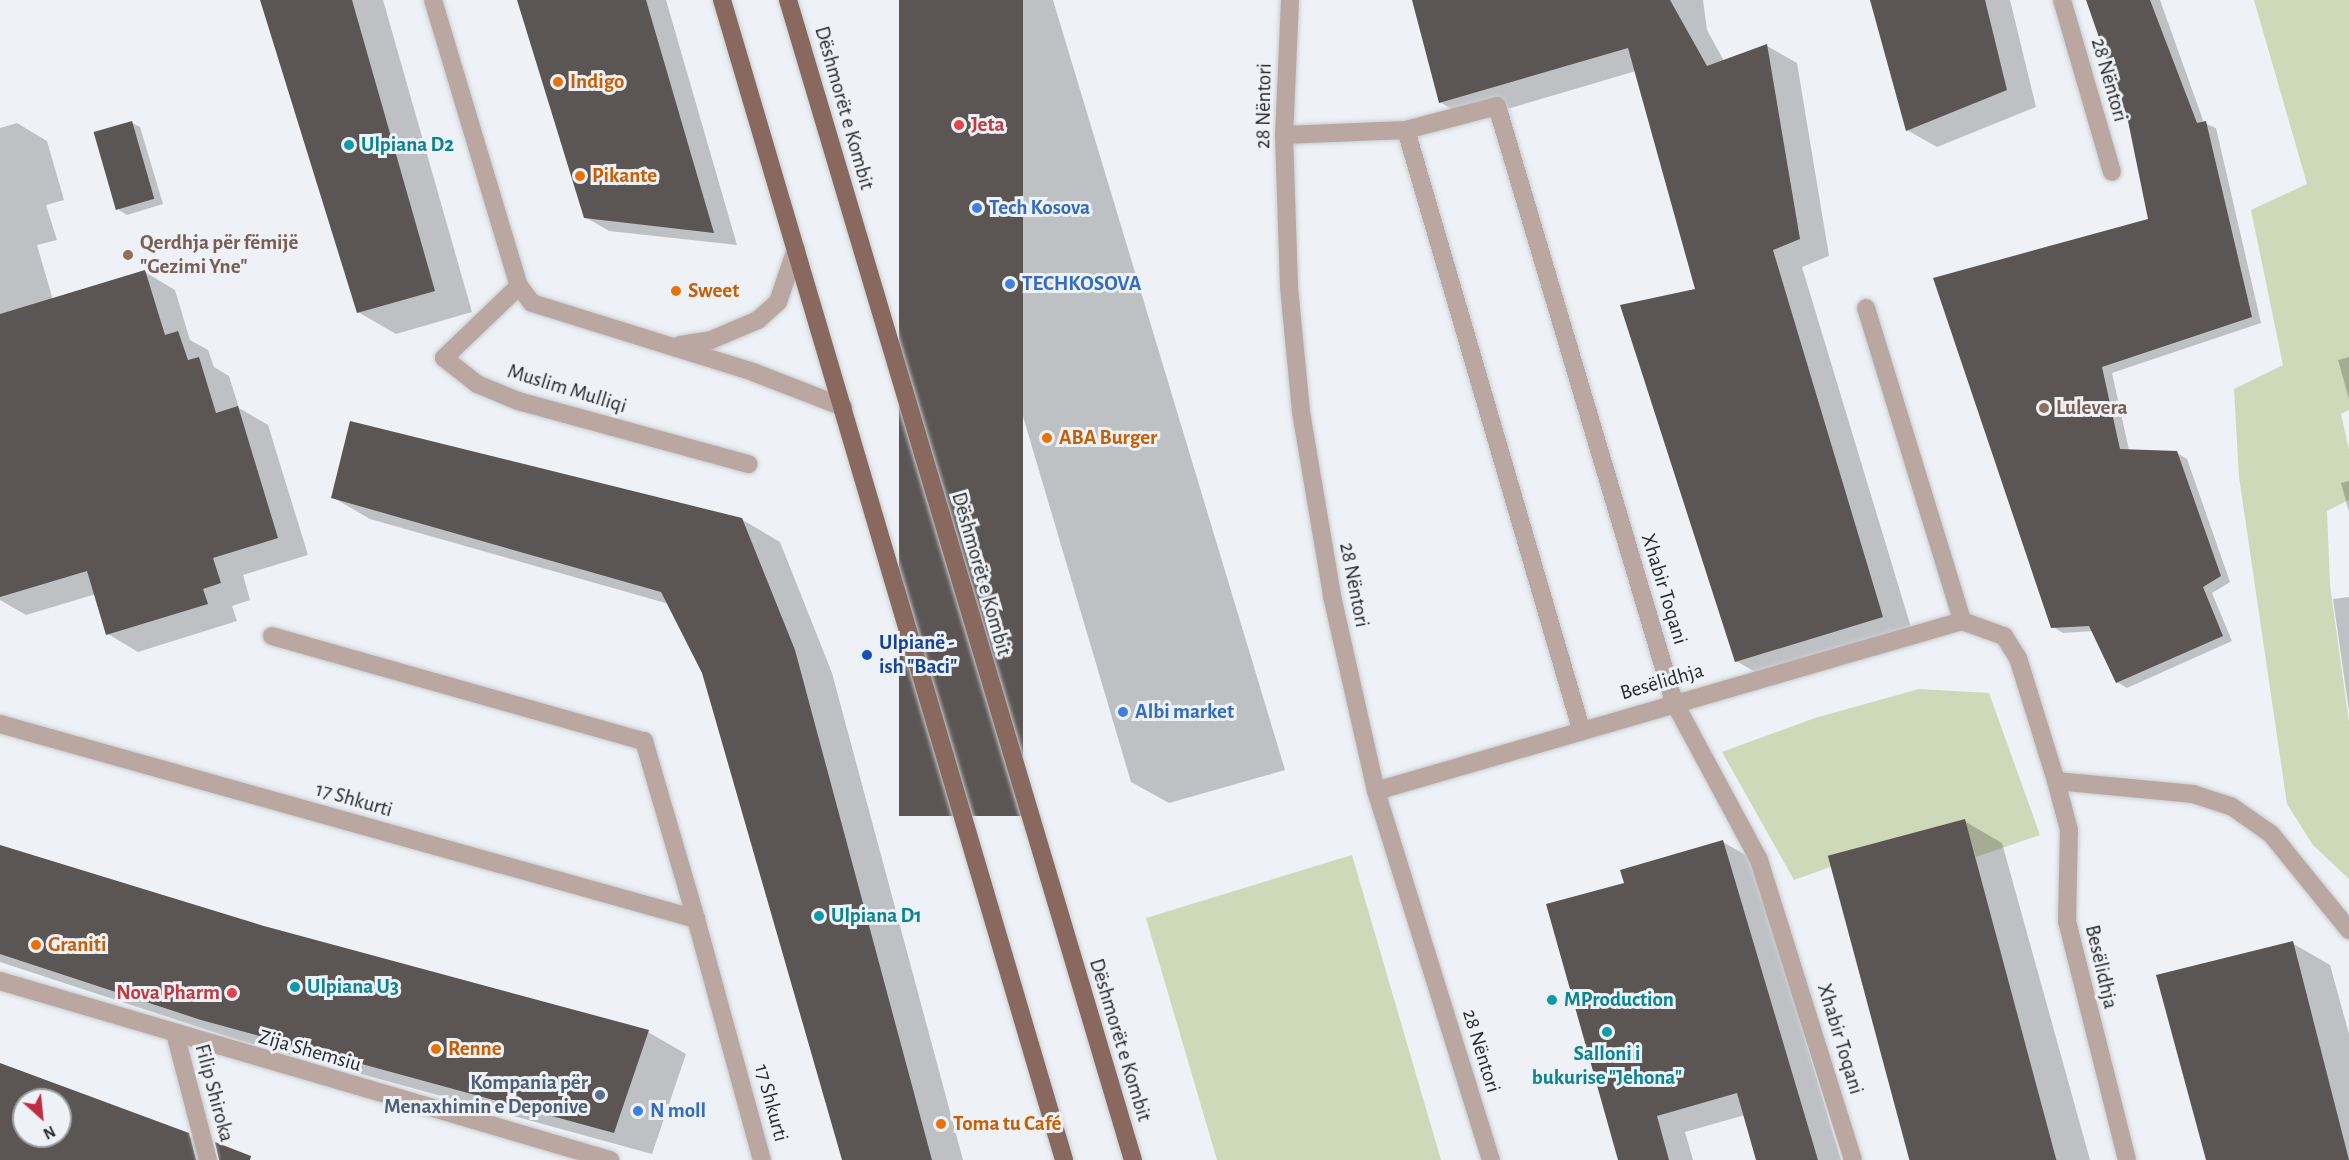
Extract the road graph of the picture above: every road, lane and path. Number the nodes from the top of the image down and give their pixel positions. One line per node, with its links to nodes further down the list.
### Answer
1 (433, 0): 10 (street)
2 (722, 0): 9 (main road)
3 (788, 0): 30 (main road, Dëshmorët e Kombit)
4 (1290, 0): 7 (street, 28 Nëntori)
5 (2062, 0): 8 (street, 28 Nëntori)
6 (1406, 130): 7 (street, Xhabir Toqani); 17 (street, Xhabir Toqani); 19 (street)
7 (1284, 135): 21 (street, 28 Nëntori)
8 (2112, 172)
9 (796, 249): 12 (street); 13 (main road)
10 (519, 286): 12 (street); 14 (street, Muslim Mulliqi)
11 (1866, 308): 15 (street)
12 (675, 345): 13 (street)
13 (843, 407): 29 (main road)
14 (749, 464)
15 (1962, 621): 17 (street, Besëlidhja); 20 (street, Besëlidhja)
16 (272, 636): 22 (street, 17 Shkurti)
17 (1674, 702): 19 (street, Besëlidhja); 32 (street, Xhabir Toqani)
18 (0, 724): 22 (street, 17 Shkurti)
19 (1581, 729): 21 (street, Besëlidhja)
20 (2056, 781): 23 (street); 33 (street, Besëlidhja)
21 (1376, 791): 31 (street, 28 Nëntori)
22 (696, 919): 28 (street, 17 Shkurti)
23 (2349, 930)
24 (0, 981): 25 (street, Zija Shemsiu)
25 (176, 1037): 26 (street, Filip Shiroka); 27 (street, Zija Shemsiu)
26 (208, 1160)
27 (610, 1160)
28 (762, 1160)
29 (1064, 1160)
30 (1132, 1160)
31 (1491, 1160)
32 (1853, 1160)
33 (2127, 1160)

